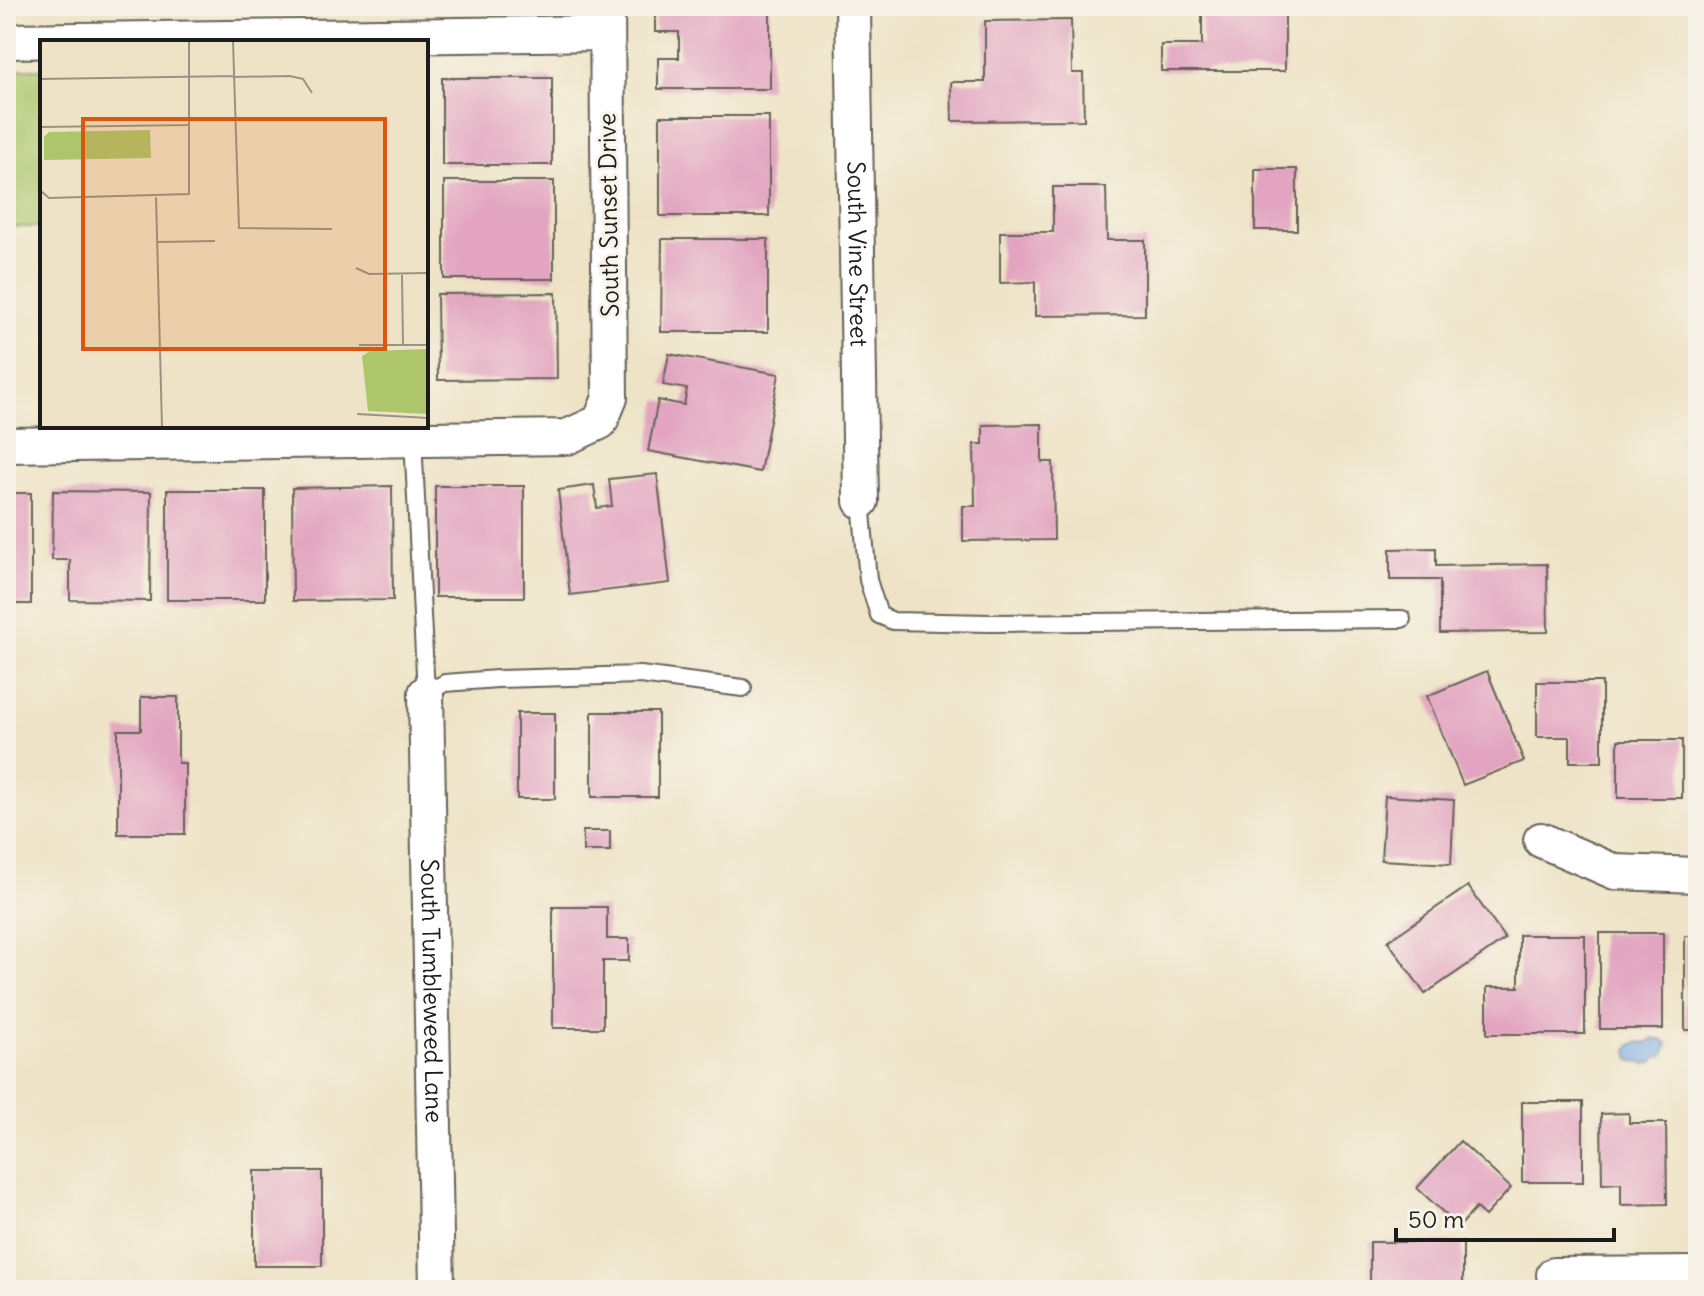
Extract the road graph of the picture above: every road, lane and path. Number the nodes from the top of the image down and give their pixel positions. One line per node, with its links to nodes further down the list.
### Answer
1 (853, 6): 6 (street, South Vine Street)
2 (607, 20): 3 (street); 4 (street, South Sunset Drive)
3 (6, 41)
4 (413, 439): 5 (street); 9 (lane)
5 (6, 445)
6 (861, 501): 7 (lane)
7 (1402, 619)
8 (743, 688): 9 (lane)
9 (426, 693): 14 (street, South Tumbleweed Lane)
10 (1541, 840): 11 (street)
11 (1698, 875)
12 (1698, 1274): 13 (street)
13 (1554, 1275)
14 (437, 1290)

